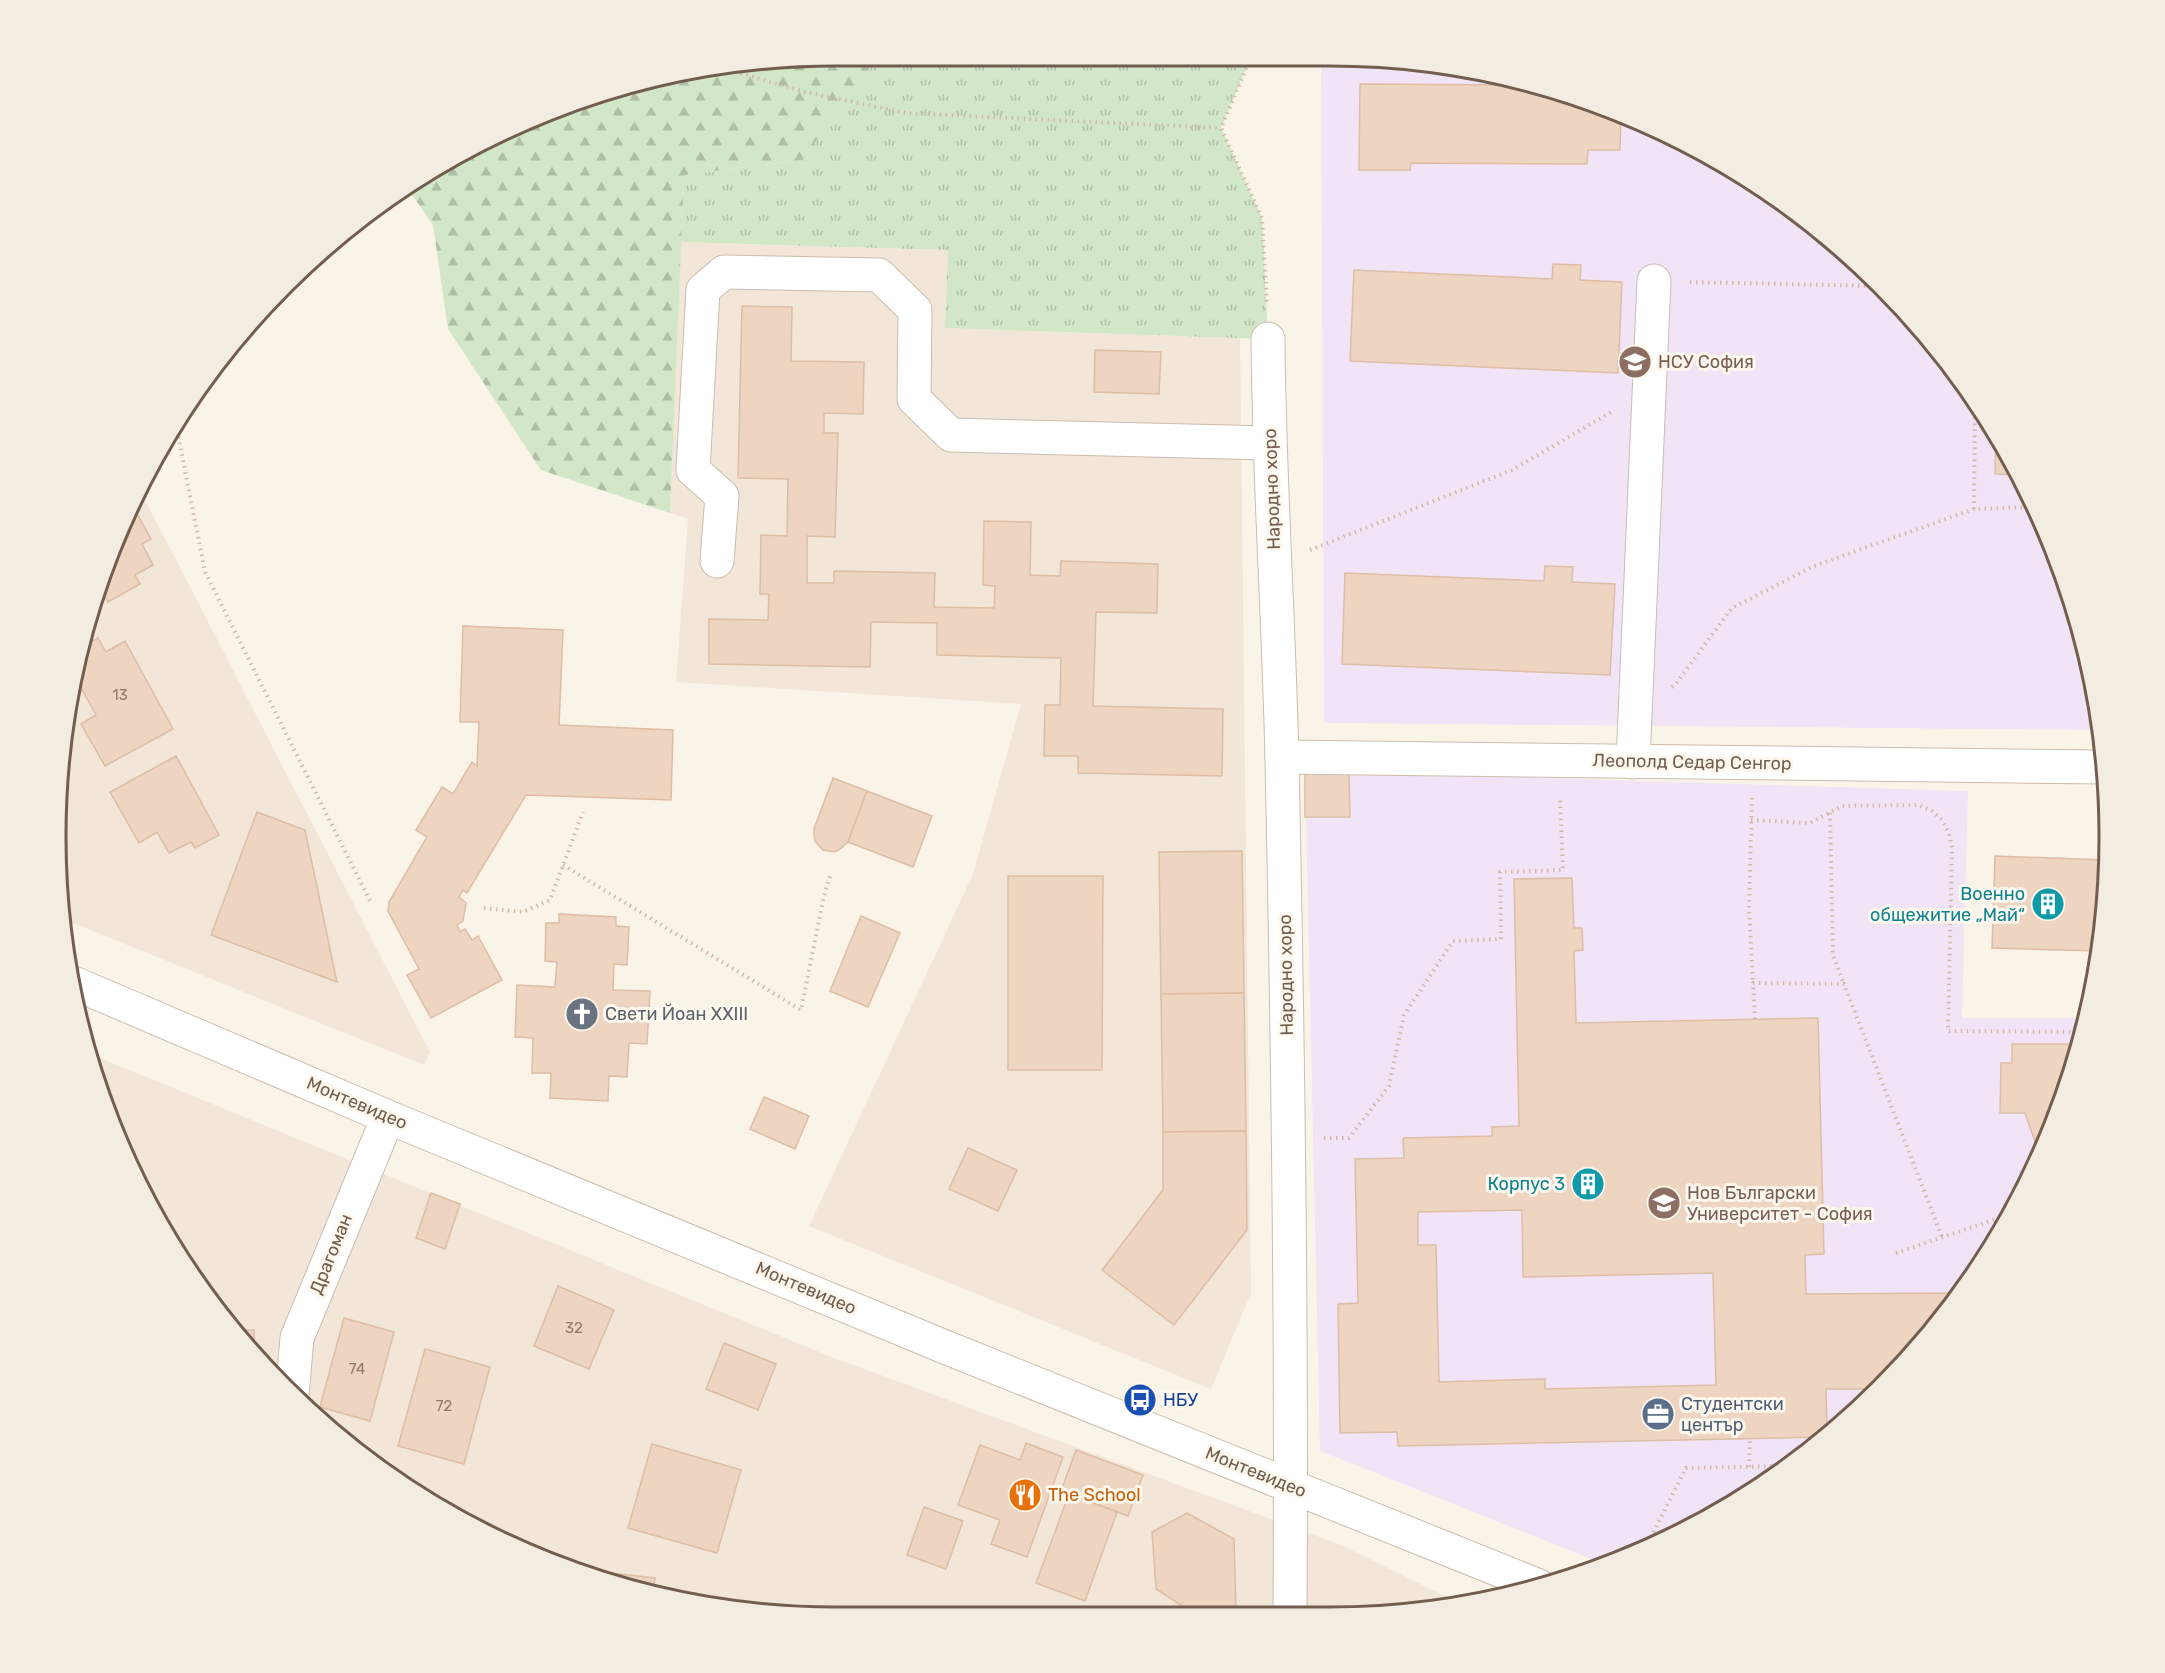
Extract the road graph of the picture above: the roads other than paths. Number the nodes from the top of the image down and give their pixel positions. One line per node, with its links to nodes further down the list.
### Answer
1 (1654, 281): 6 (street)
2 (1268, 339): 3 (street, Народно хоро)
3 (1269, 443): 4 (street); 5 (street, Народно хоро)
4 (717, 561)
5 (1282, 757): 6 (street, Леополд Седар Сенгор); 11 (street, Народно хоро)
6 (1634, 762): 7 (street, Леополд Седар Сенгор)
7 (2095, 767)
8 (81, 986): 9 (street, Монтевидео)
9 (388, 1117): 10 (street, Драгоман); 11 (street, Монтевидео)
10 (293, 1382)
11 (1291, 1485): 12 (street, Монтевидео); 13 (street, Народно хоро)
12 (1527, 1581)
13 (1290, 1607)

